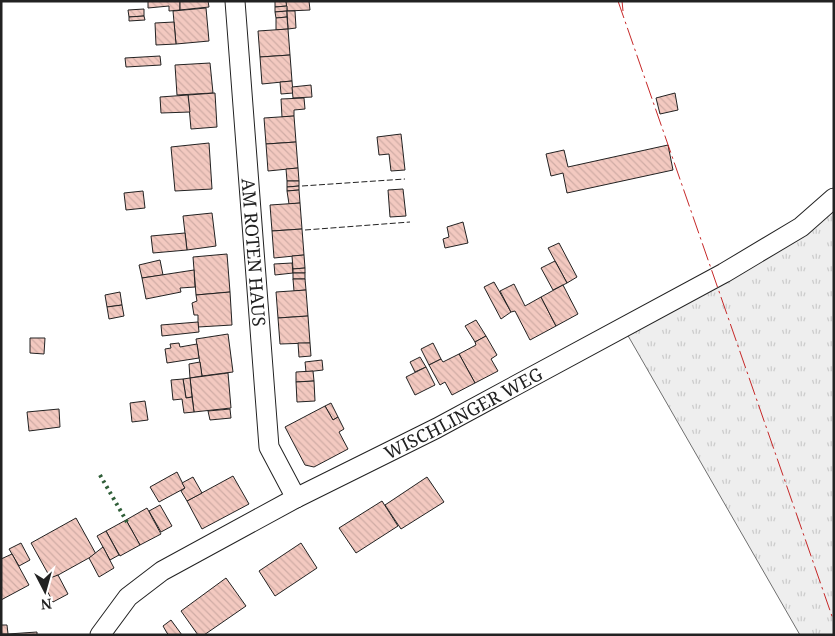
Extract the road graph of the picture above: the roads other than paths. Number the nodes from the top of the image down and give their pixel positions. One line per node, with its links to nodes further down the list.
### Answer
1 (235, 1): 3 (street, AM ROTEN HAUS)
2 (834, 198): 3 (street, WISCHLINGER WEG)
3 (296, 498): 4 (street, WISCHLINGER WEG)
4 (100, 635)

